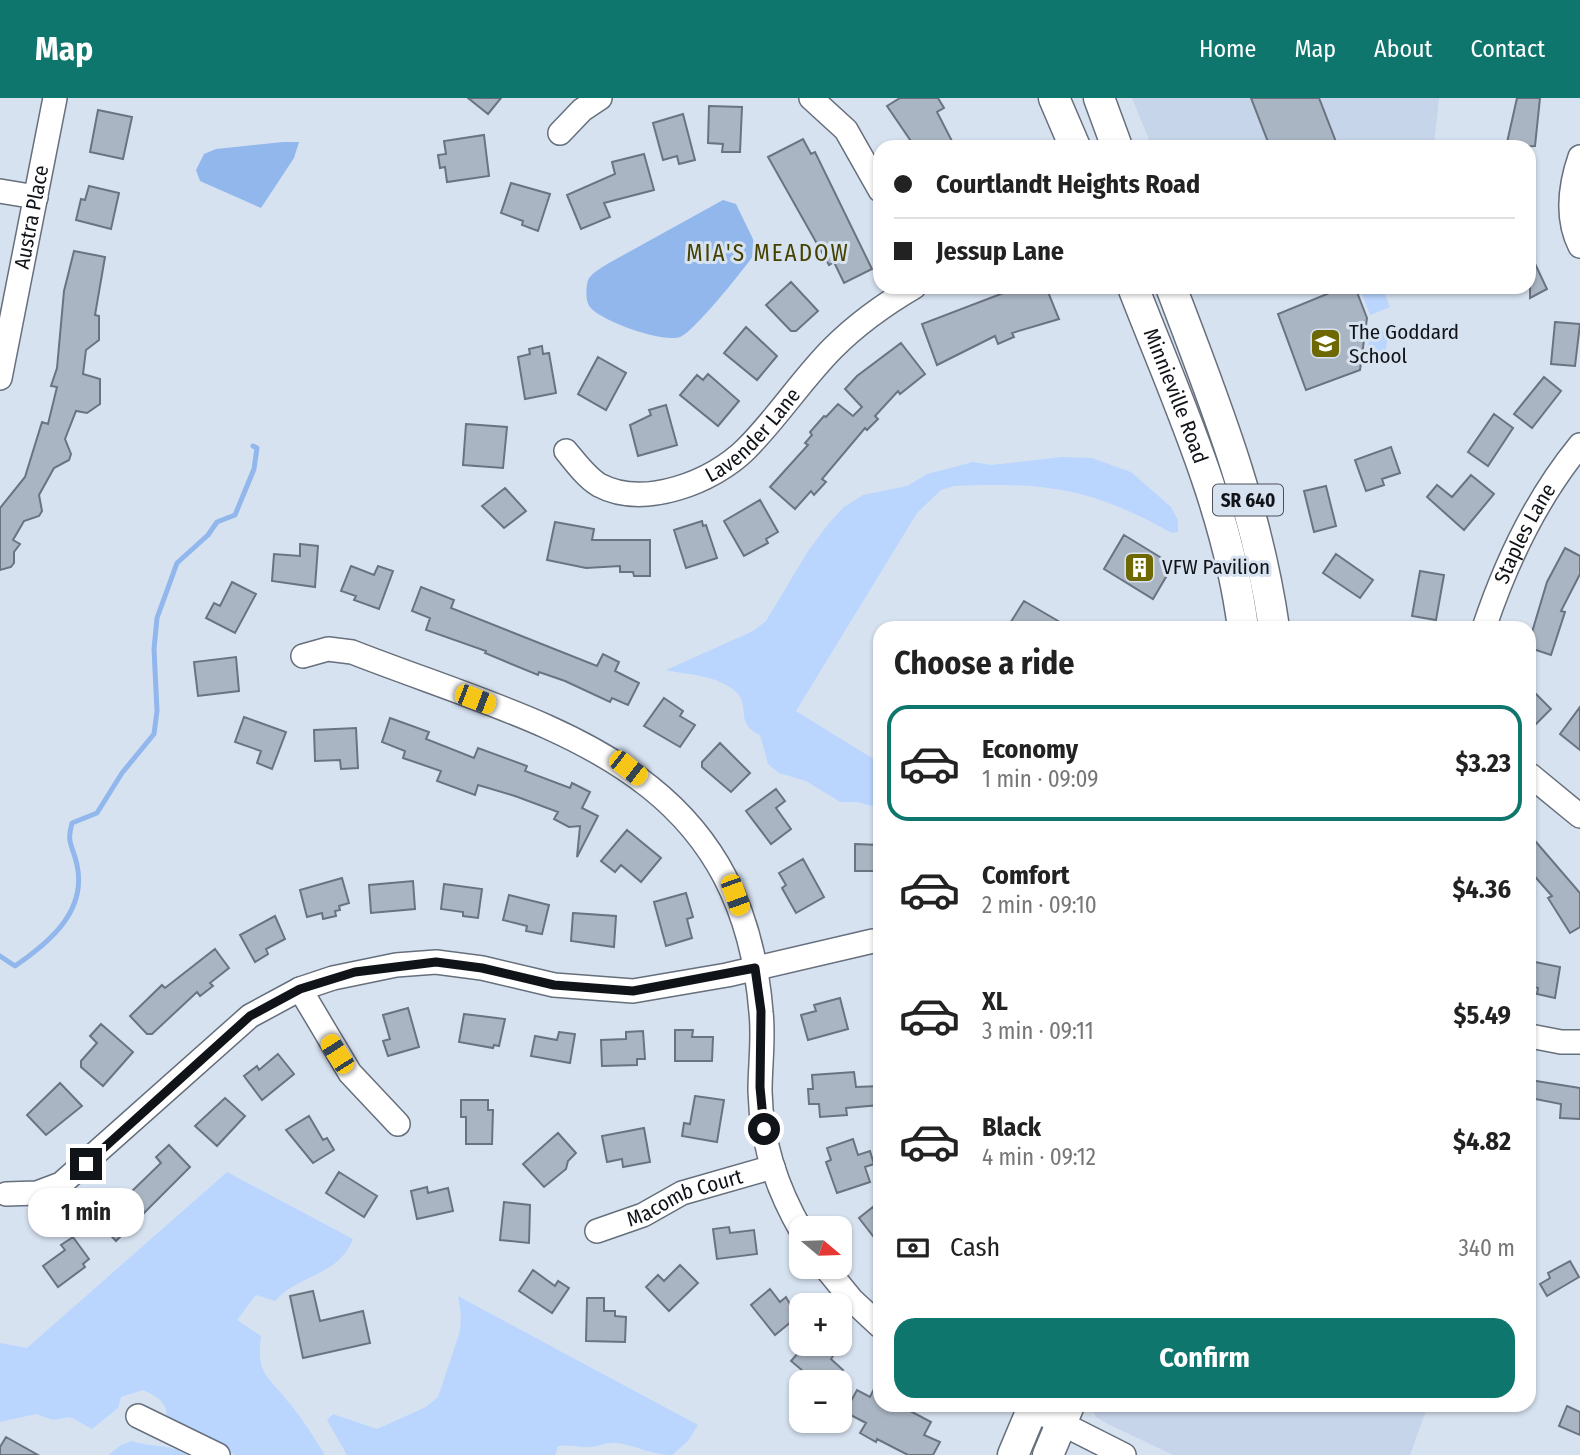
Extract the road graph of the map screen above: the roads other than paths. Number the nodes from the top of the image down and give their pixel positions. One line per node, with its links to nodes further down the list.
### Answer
1 (55, 98): 12 (street, Austra Place)
2 (600, 98): 6 (street)
3 (811, 98): 10 (street)
4 (1054, 98): 7 (main road)
5 (1099, 98): 8 (main road)
6 (560, 134)
7 (1072, 140)
8 (1115, 140)
9 (1580, 157): 13 (street)
10 (873, 178)
11 (0, 191): 12 (street)
12 (36, 197): 17 (street, Austra Place)
13 (1580, 246)
14 (904, 294): 19 (street, Lavender Lane)
15 (1136, 294): 20 (main road, Minnieville Road / SR 640)
16 (1174, 294): 21 (main road, Minnieville Road / SR 640)
17 (0, 378)
18 (1580, 445): 22 (street, Staples Lane)
19 (566, 451)
20 (1242, 621)
21 (1273, 621)
22 (1486, 621)
23 (303, 656): 27 (street)
24 (1536, 780): 25 (street)
25 (1580, 816)
26 (873, 941): 27 (street)
27 (755, 968): 28 (street); 32 (street)
28 (300, 989): 31 (street); 33 (street)
29 (1536, 1036): 30 (street)
30 (1580, 1042)
31 (398, 1124)
32 (773, 1167): 34 (street); 35 (street, Macomb Court)
33 (6, 1195)
34 (795, 1216)
35 (597, 1231)
36 (835, 1279): 37 (street)
37 (873, 1320)
38 (1028, 1412): 42 (main road)
39 (1065, 1415): 43 (main road); 44 (street)
40 (138, 1416): 41 (street)
41 (218, 1455)
42 (1013, 1455)
43 (1048, 1455)
44 (1124, 1455)

